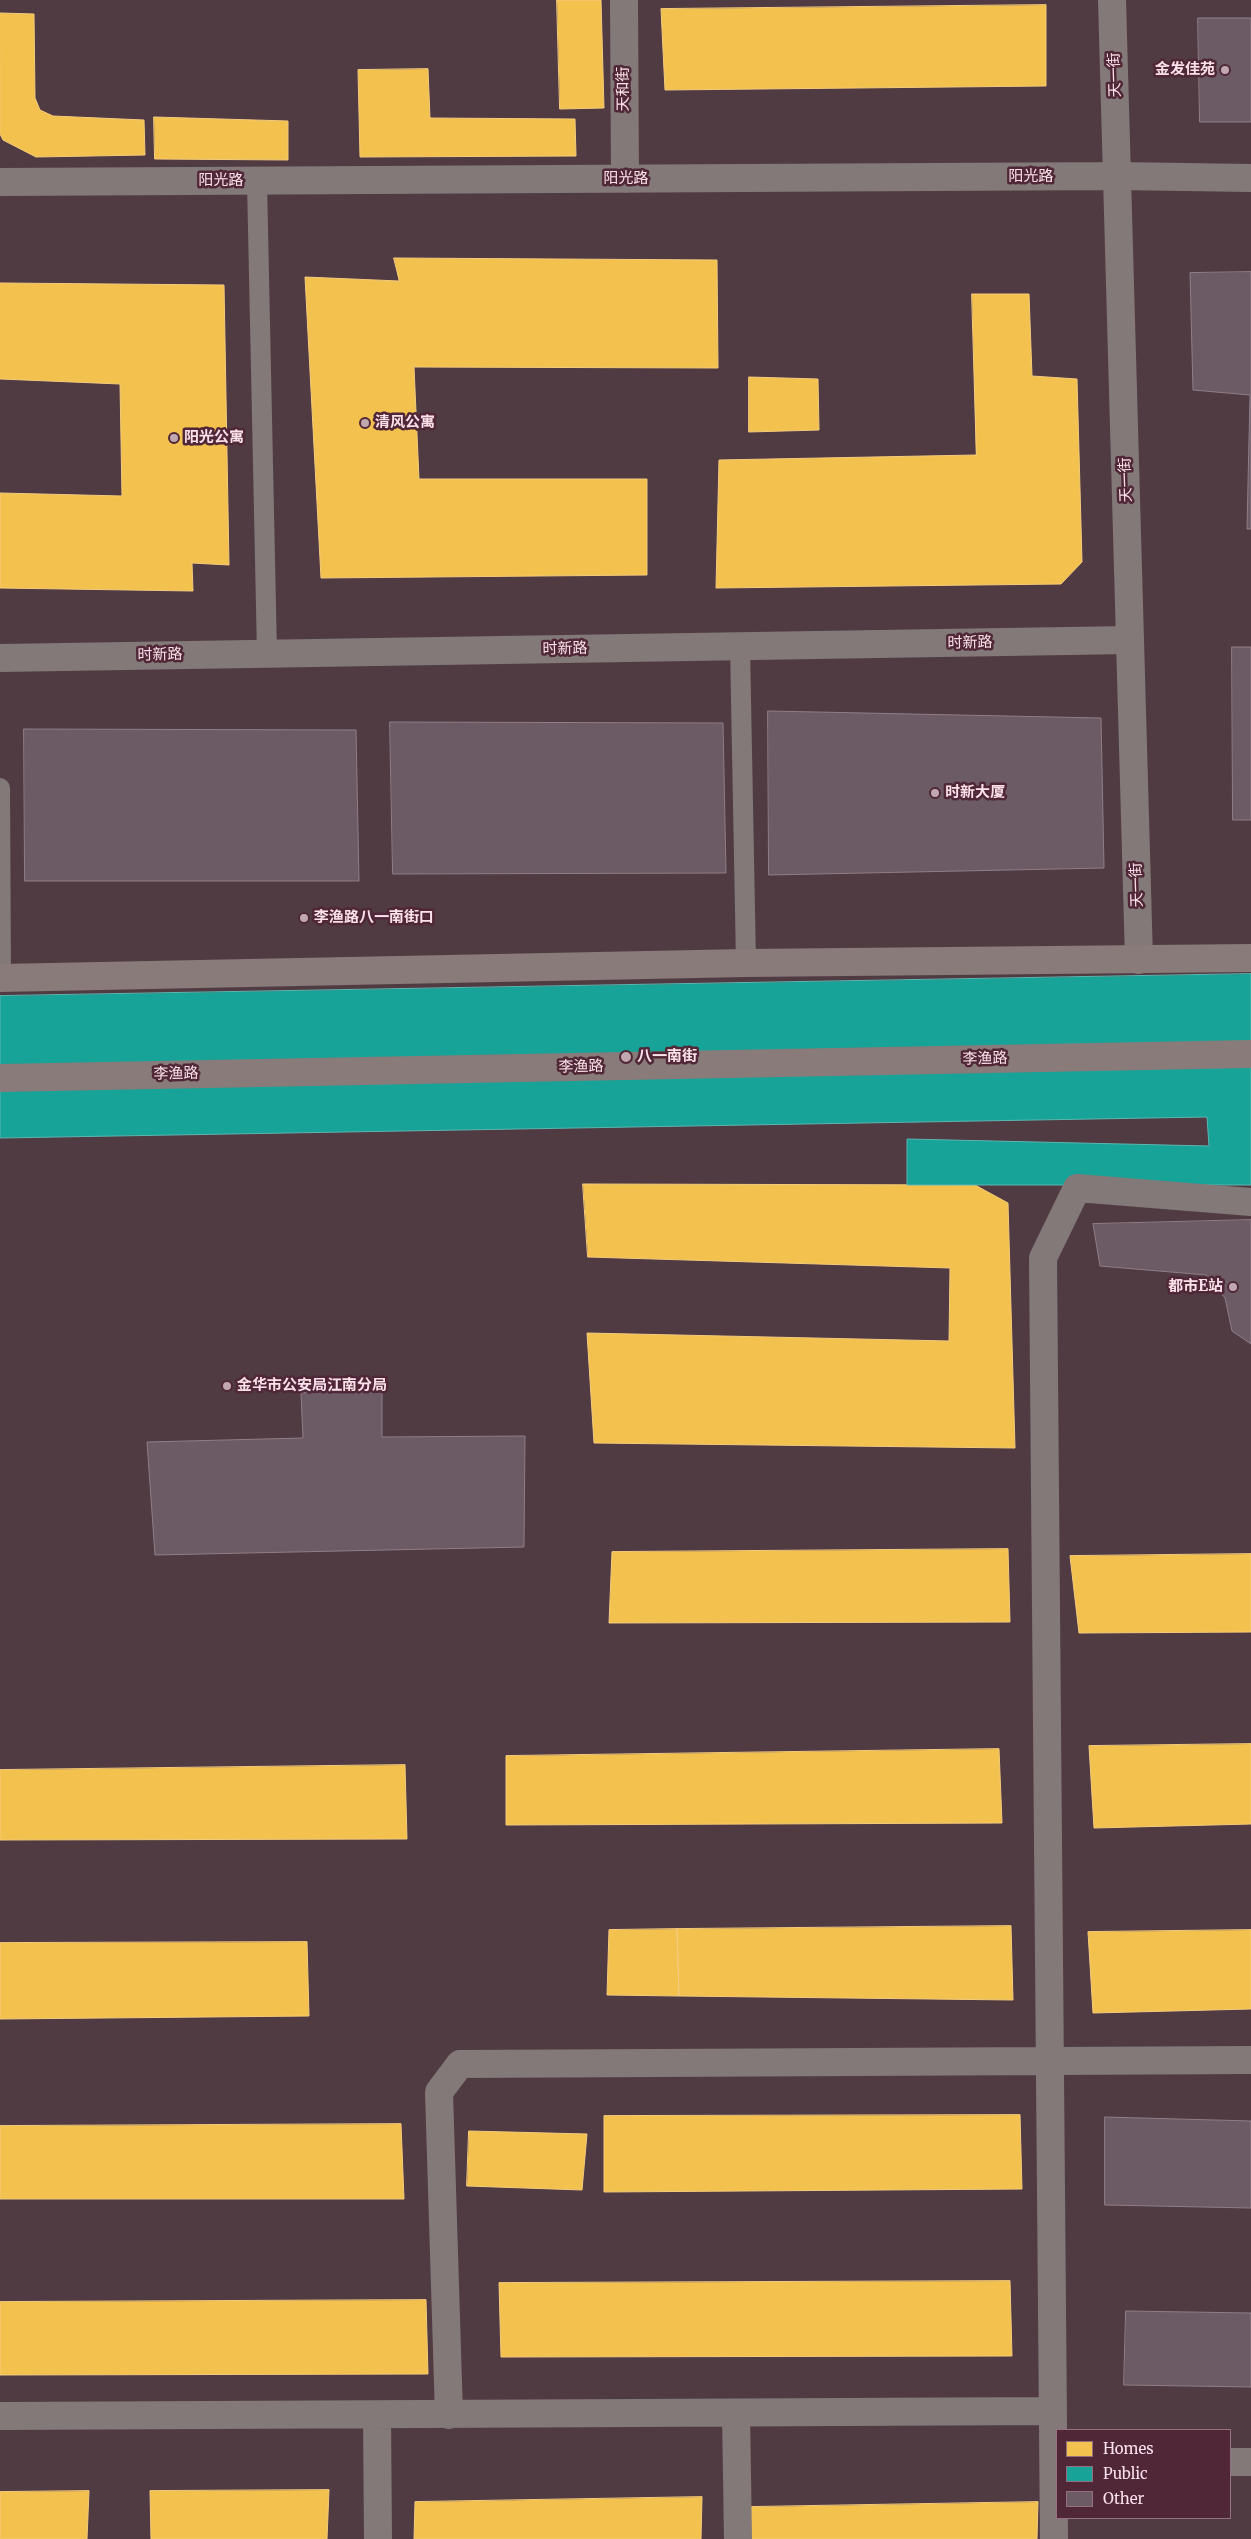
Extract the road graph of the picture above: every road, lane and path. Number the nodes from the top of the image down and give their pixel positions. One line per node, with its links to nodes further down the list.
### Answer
1 (624, 0): 5 (street, 天和街)
2 (1112, 0): 3 (street, 天一街)
3 (1118, 176): 4 (street, 阳光路); 5 (street, 阳光路); 8 (street, 天一街)
4 (1251, 178)
5 (625, 179): 6 (street, 阳光路)
6 (257, 180): 7 (street, 阳光路); 10 (lane)
7 (0, 182)
8 (1130, 640): 9 (street, 时新路); 14 (street, 天一街)
9 (740, 646): 10 (street, 时新路); 15 (lane)
10 (267, 654): 11 (street, 时新路)
11 (0, 658)
12 (0, 788): 16 (lane)
13 (1251, 958): 14 (main road)
14 (1139, 960): 15 (main road)
15 (746, 963): 16 (main road)
16 (0, 978)
17 (1251, 1054): 18 (main road, 李渔路)
18 (0, 1078)
19 (1251, 1202): 21 (street)
20 (1251, 2060): 21 (street)
21 (1050, 2061): 22 (street); 25 (street)
22 (1053, 2411): 23 (street); 29 (street)
23 (736, 2413): 25 (street); 31 (street)
24 (377, 2415): 25 (street); 26 (street); 30 (street)
25 (449, 2415)
26 (0, 2416)
27 (1231, 2462): 28 (street)
28 (1251, 2462)
29 (1055, 2466): 32 (street)
30 (378, 2539)
31 (738, 2539)
32 (1054, 2539)

